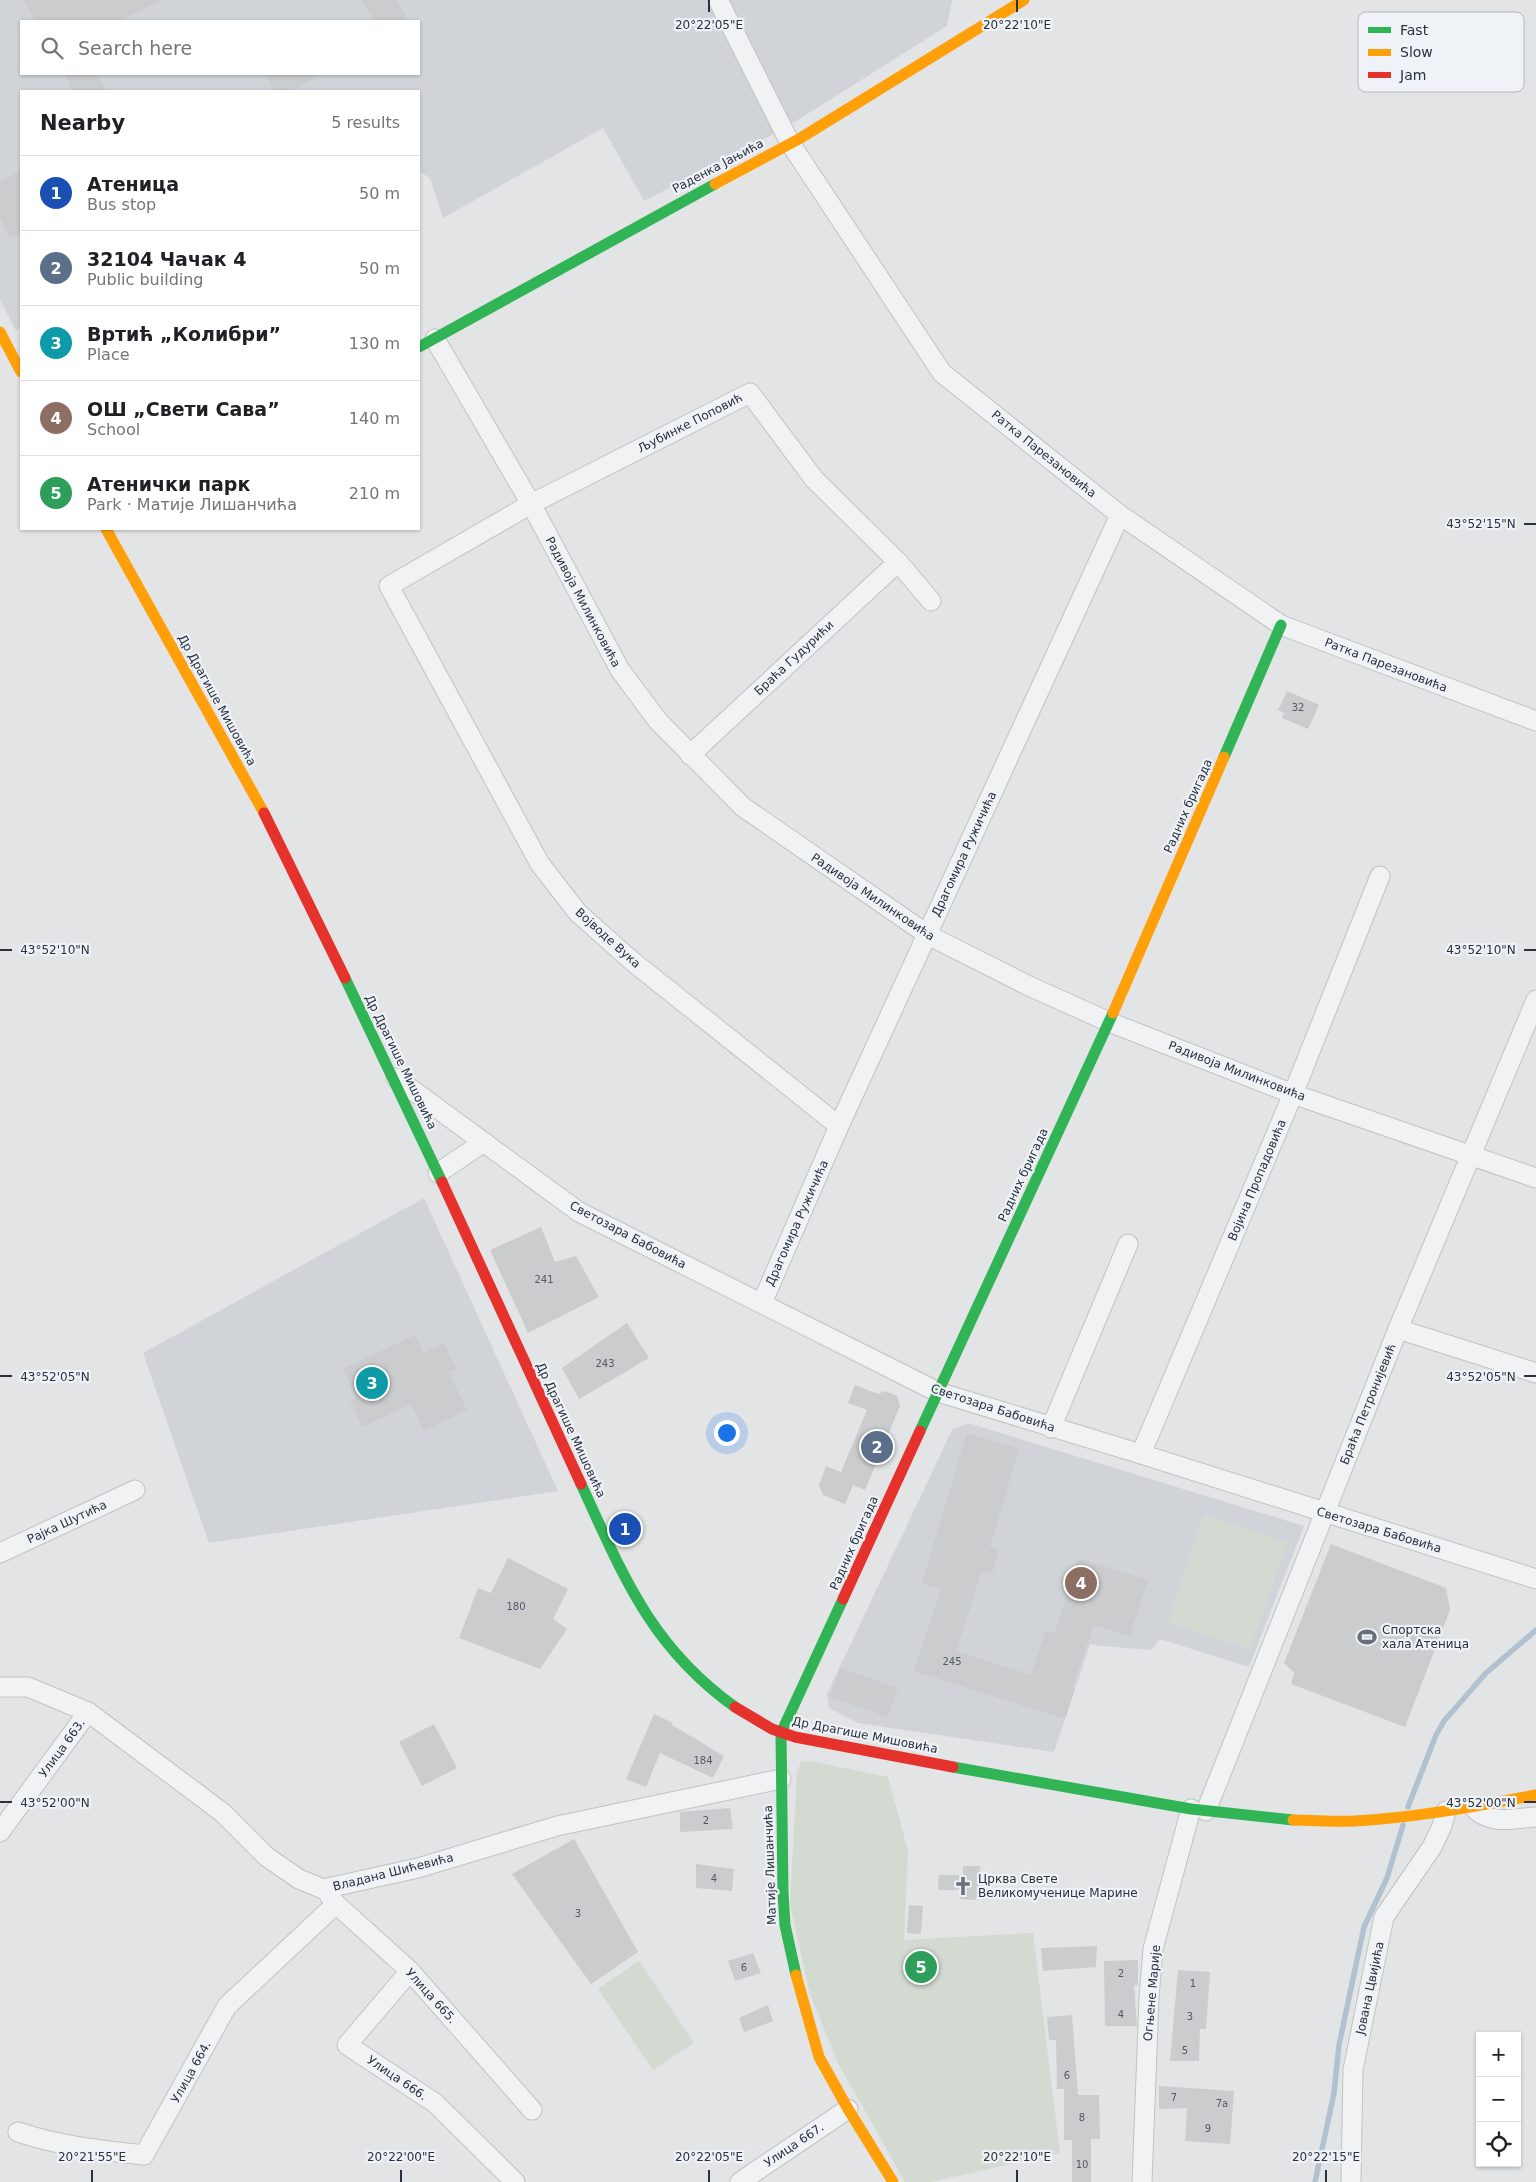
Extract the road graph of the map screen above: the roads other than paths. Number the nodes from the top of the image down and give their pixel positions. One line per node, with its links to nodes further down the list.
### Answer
1 (718, 0): 3 (street, Ратка Парезановића)
2 (1024, 0): 3 (street, Раденка Јањића)
3 (790, 143): 5 (street, Раденка Јањића); 8 (street, Ратка Парезановића)
4 (0, 332): 6 (street)
5 (427, 343): 7 (street, Радивоја Милинковића)
6 (20, 370)
7 (531, 504): 10 (street, Љубинке Поповић); 11 (street, Љубинке Поповић); 15 (street, Радивоја Милинковића)
8 (1120, 515): 13 (street, Ратка Парезановића); 17 (street, Драгомира Ружичића)
9 (107, 530): 20 (street, Др Драгише Мишовића)
10 (898, 562): 12 (street, Љубинке Поповић); 15 (street, Браћа Гудурићи)
11 (389, 586): 22 (street, Војводе Вука)
12 (931, 601)
13 (1282, 626): 14 (street, Ратка Парезановића); 19 (street, Радних бригада)
14 (1536, 721)
15 (690, 755): 17 (street, Радивоја Милинковића)
16 (1380, 876): 21 (street, Војина Пропадовића)
17 (928, 934): 19 (street, Радивоја Милинковића); 22 (street, Драгомира Ружичића)
18 (1536, 1000): 24 (street, Браћа Петронијевић)
19 (1109, 1022): 21 (street, Радивоја Милинковића); 31 (street, Радних бригада)
20 (393, 1076): 23 (street, Светозара Бабовића); 25 (street, Др Драгише Мишовића)
21 (1294, 1094): 24 (street, Радивоја Милинковића); 33 (street, Војина Пропадовића)
22 (839, 1126): 28 (street, Драгомира Ружичића)
23 (484, 1142): 25 (street); 28 (street, Светозара Бабовића)
24 (1471, 1155): 26 (street, Радивоја Милинковића); 29 (street, Браћа Петронијевић)
25 (438, 1173): 40 (street, Др Драгише Мишовића)
26 (1536, 1178)
27 (1128, 1244): 32 (street)
28 (762, 1303): 31 (street, Светозара Бабовића)
29 (1398, 1329): 30 (street); 35 (street, Браћа Петронијевић)
30 (1536, 1374)
31 (938, 1392): 32 (street, Светозара Бабовића); 40 (street, Радних бригада)
32 (1051, 1428): 33 (street, Светозара Бабовића)
33 (1141, 1454): 35 (street, Светозара Бабовића)
34 (135, 1490): 36 (street, Рајка Шутића)
35 (1325, 1514): 37 (street, Светозара Бабовића); 44 (street, Браћа Петронијевић)
36 (0, 1553)
37 (1536, 1579)
38 (0, 1687): 39 (street, Владана Шићевића)
39 (88, 1712): 47 (street, Улица 663.); 48 (street, Владана Шићевића)
40 (782, 1733): 41 (street, Матије Лишанчића); 44 (street, Др Драгише Мишовића)
41 (782, 1779): 48 (street, Владана Шићевића); 51 (street, Матије Лишанчића)
42 (1536, 1795): 43 (street, Др Драгише Мишовића)
43 (1473, 1807): 45 (street, Др Драгише Мишовића); 46 (street)
44 (1199, 1810): 45 (street, Др Драгише Мишовића); 57 (street, Огњене Марије)
45 (1440, 1812): 58 (street, Јована Цвијића)
46 (1536, 1816)
47 (0, 1832)
48 (324, 1889): 49 (street, Улица 665.)
49 (336, 1904): 50 (street, Улица 665.); 53 (street, Улица 664.)
50 (410, 1971): 52 (street, Улица 665.); 54 (street, Улица 666.)
51 (848, 2109): 55 (street, Улица 667.); 56 (street, Матије Лишанчића)
52 (532, 2110)
53 (18, 2132)
54 (515, 2182)
55 (740, 2182)
56 (893, 2182)
57 (1142, 2182)
58 (1351, 2182)

